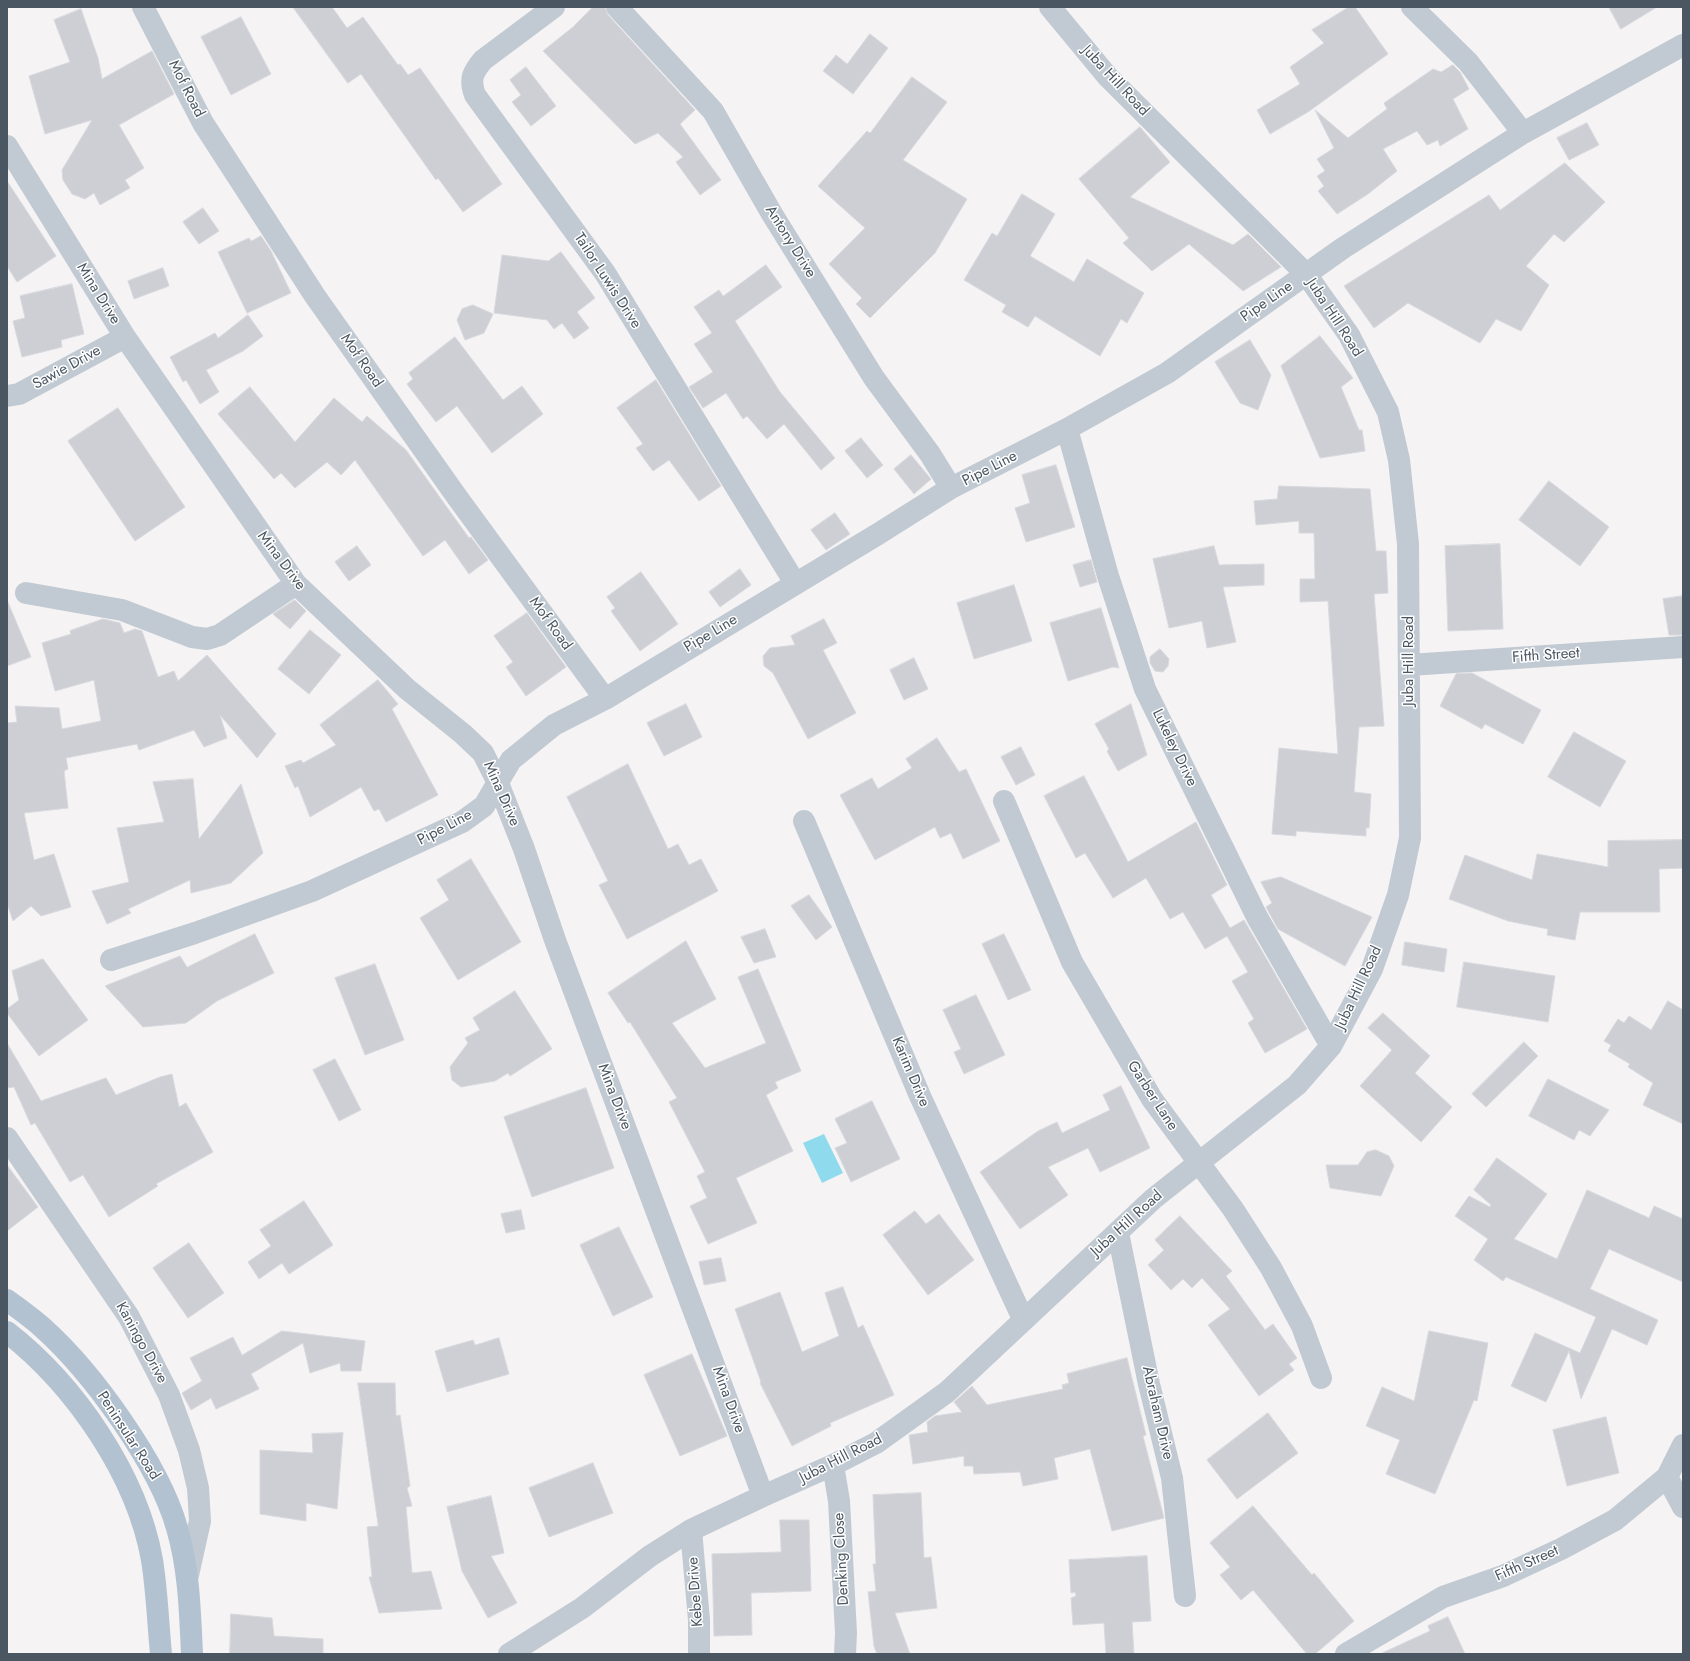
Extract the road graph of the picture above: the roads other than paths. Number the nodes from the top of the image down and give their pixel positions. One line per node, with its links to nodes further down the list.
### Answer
1 (143, 7): 19 (street, Mof Road)
2 (554, 7): 14 (street, Tailor Luwis Drive)
3 (616, 7): 13 (street, Antony Drive)
4 (1050, 7): 9 (street, Juba Hill Road)
5 (1412, 7): 7 (street)
6 (1683, 45): 7 (street, Pipe Line)
7 (1523, 133): 9 (street, Pipe Line)
8 (7, 146): 10 (street, Mina Drive)
9 (1306, 274): 12 (street, Pipe Line); 18 (street, Juba Hill Road)
10 (125, 337): 11 (street, Sawie Drive); 15 (street, Mina Drive)
11 (7, 396)
12 (1067, 430): 13 (street, Pipe Line); 24 (street, Lukeley Drive)
13 (951, 488): 14 (street, Pipe Line)
14 (795, 583): 19 (street, Pipe Line)
15 (296, 584): 16 (street); 20 (street, Mina Drive)
16 (26, 593)
17 (1683, 647): 18 (street, Fifth Street)
18 (1408, 665): 24 (street, Juba Hill Road)
19 (605, 699): 20 (street, Pipe Line)
20 (498, 783): 23 (street, Pipe Line); 35 (street, Mina Drive)
21 (1004, 801): 26 (street, Garber Lane)
22 (804, 821): 29 (street, Karim Drive)
23 (111, 960)
24 (1331, 1046): 26 (street, Juba Hill Road)
25 (7, 1138): 38 (street, Kaningo Drive)
26 (1198, 1163): 27 (street, Juba Hill Road); 31 (street, Garber Lane)
27 (1118, 1233): 29 (street, Juba Hill Road); 40 (street, Abraham Drive)
28 (7, 1300): 38 (main road, Peninsular Road)
29 (1022, 1319): 33 (street, Juba Hill Road)
30 (7, 1332): 39 (main road, Peninsular Road)
31 (1321, 1378)
32 (1683, 1445): 34 (street, Fifth Street)
33 (833, 1465): 35 (street, Juba Hill Road); 45 (street, Denking Close)
34 (1667, 1477): 36 (street); 46 (street, Fifth Street)
35 (763, 1496): 37 (street, Juba Hill Road)
36 (1683, 1507)
37 (691, 1530): 43 (street, Juba Hill Road); 44 (street, Kebe Drive)
38 (188, 1575): 39 (main road); 42 (main road, Peninsular Road)
39 (154, 1580): 41 (main road, Peninsular Road)
40 (1185, 1596)
41 (161, 1654)
42 (192, 1654)
43 (509, 1654)
44 (699, 1654)
45 (845, 1654)
46 (1346, 1654)

